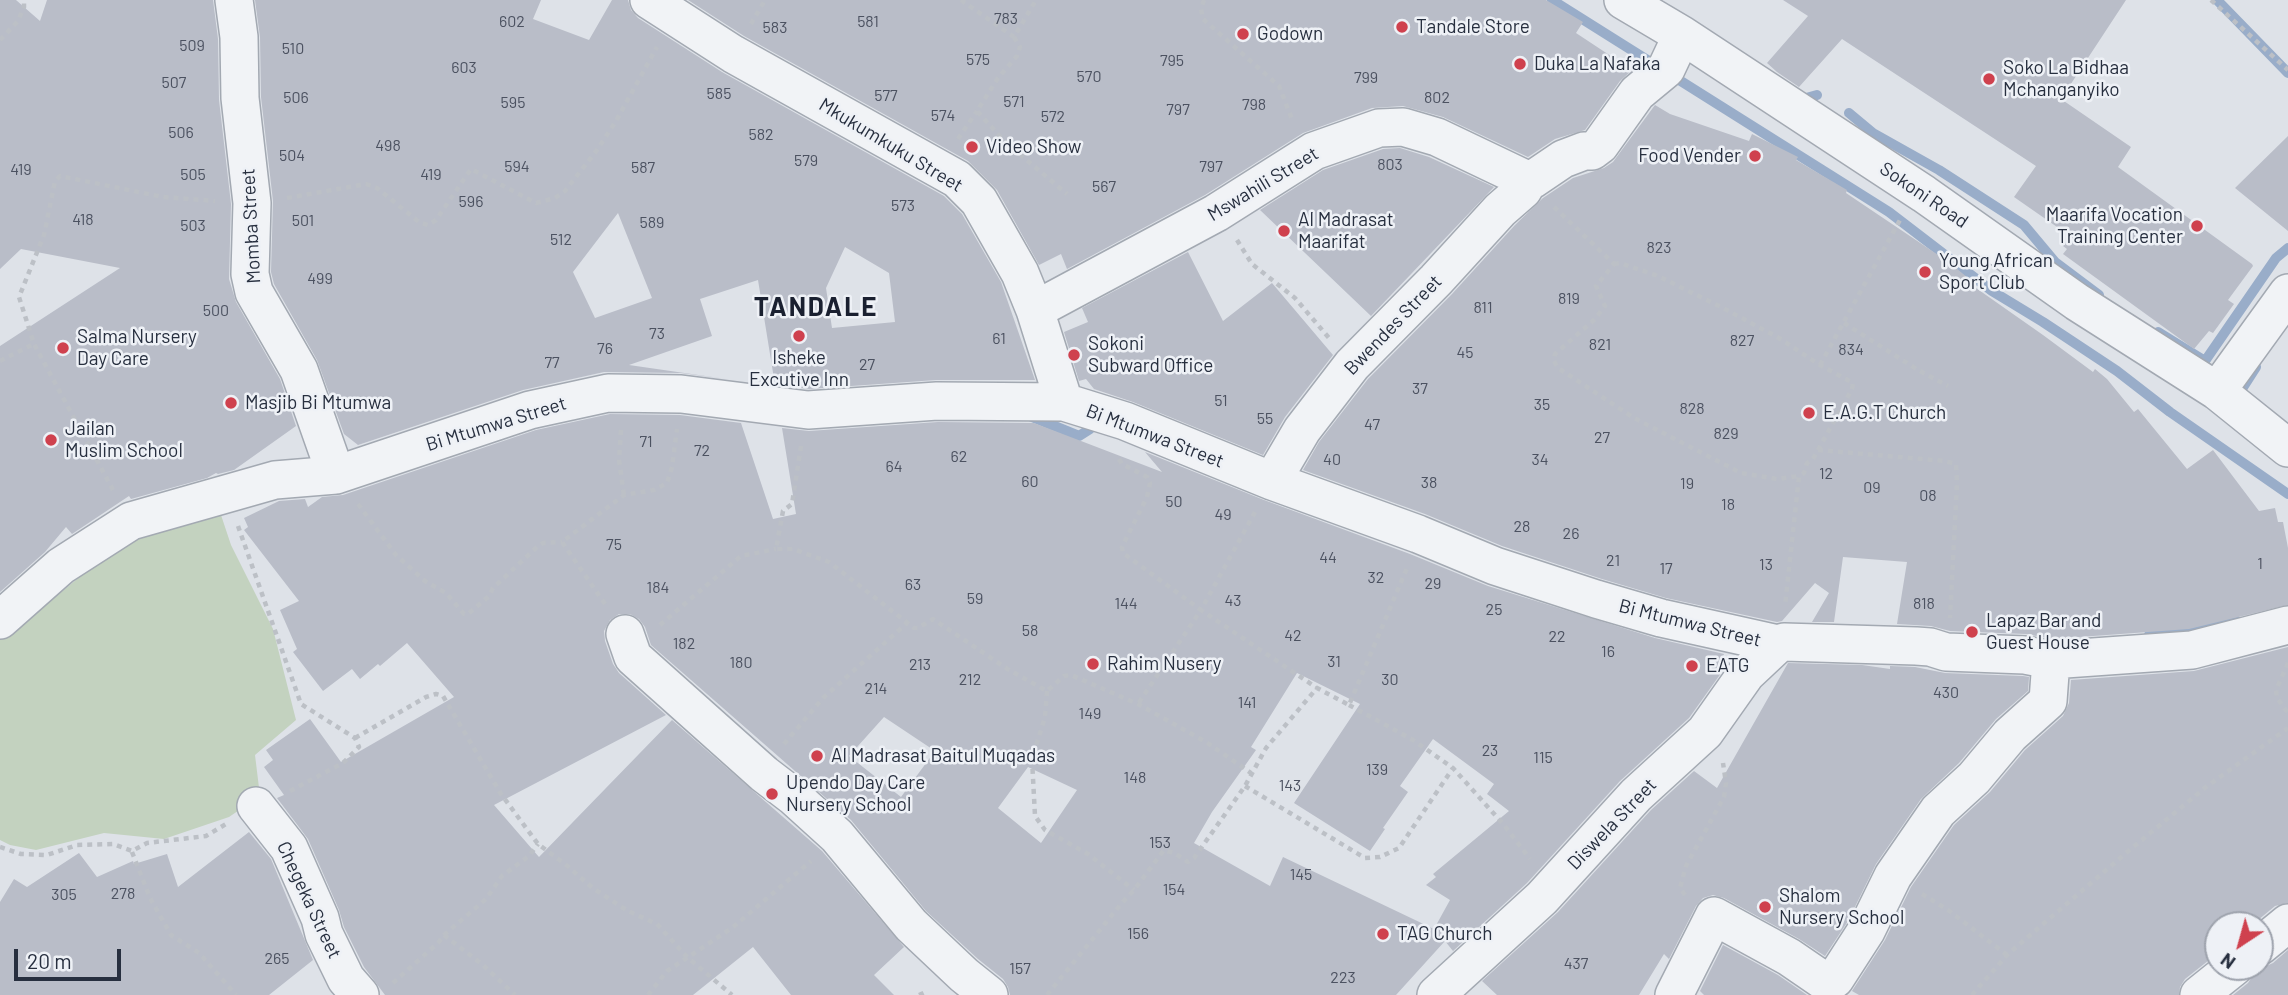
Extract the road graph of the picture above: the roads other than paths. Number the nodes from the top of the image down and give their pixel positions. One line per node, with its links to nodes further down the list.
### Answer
1 (234, 0): 11 (street, Momba Street)
2 (1623, 0): 4 (street, Sokoni Road)
3 (662, 9): 7 (street, Mkukumkuku Street)
4 (1682, 35): 5 (street); 8 (street, Sokoni Road)
5 (1528, 183): 7 (street, Mswahili Street); 12 (street, Bwendes Street)
6 (2288, 293): 8 (street)
7 (1035, 310): 9 (street, Mkukumkuku Street)
8 (2217, 391): 10 (street, Sokoni Road)
9 (1064, 402): 11 (street, Bi Mtumwa Street); 12 (street, Bi Mtumwa Street)
10 (2288, 448)
11 (336, 475): 13 (street, Bi Mtumwa Street)
12 (1272, 481): 16 (street, Bi Mtumwa Street)
13 (0, 620)
14 (2288, 625): 17 (street, Bi Mtumwa Street)
15 (625, 634): 23 (street)
16 (1781, 643): 17 (street, Bi Mtumwa Street); 24 (street, Diswela Street)
17 (2051, 660): 25 (street)
18 (256, 806): 22 (street, Chegeka Street)
19 (2288, 923): 20 (street)
20 (2274, 934)
21 (2216, 981): 26 (street)
22 (373, 992)
23 (989, 995)
24 (1436, 995)
25 (1674, 995)
26 (2199, 995)

